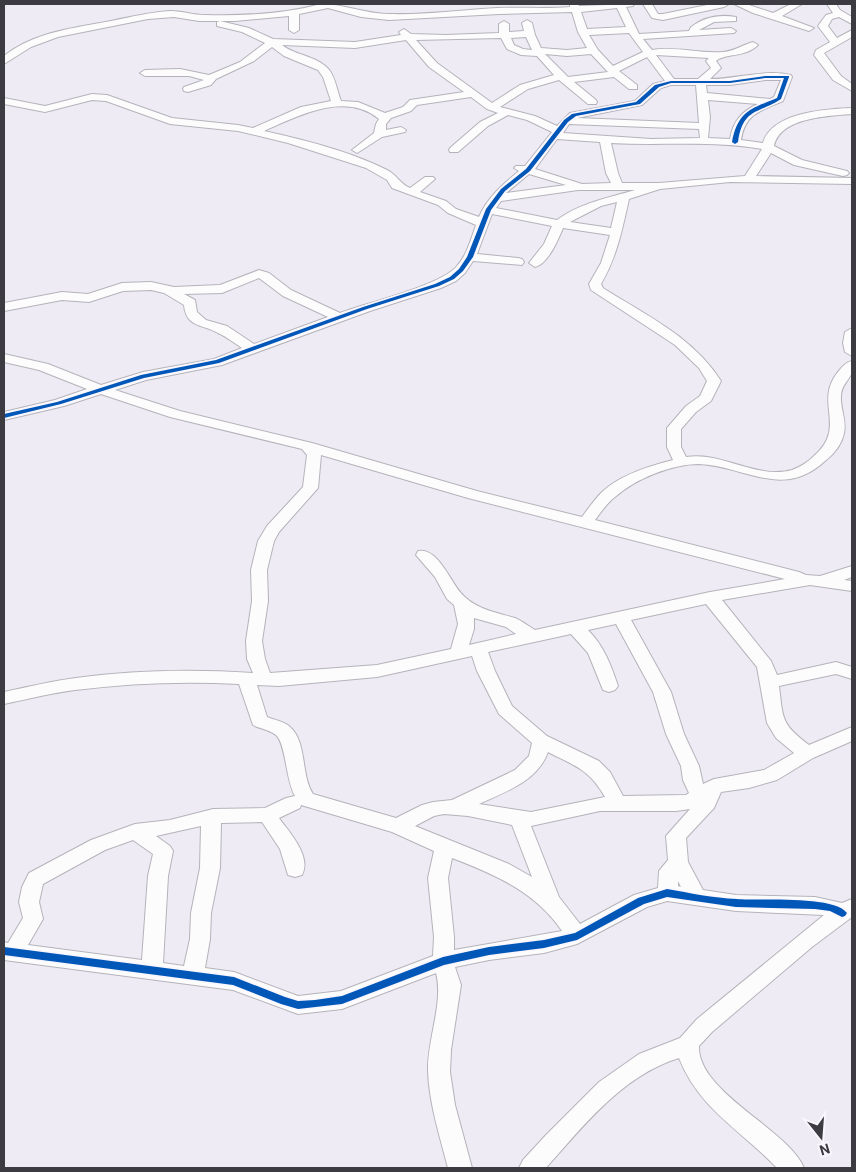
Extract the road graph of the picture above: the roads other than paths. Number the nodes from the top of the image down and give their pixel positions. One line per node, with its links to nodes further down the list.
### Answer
1 (330, 4): 12 (street); 16 (street)
2 (624, 4): 8 (street); 27 (street)
3 (648, 4): 4 (street)
4 (724, 4)
5 (739, 4): 13 (street)
6 (798, 4): 15 (street)
7 (832, 4): 14 (street)
8 (574, 6): 11 (street); 26 (street)
9 (464, 8): 10 (street); 16 (street)
10 (499, 11): 11 (street); 29 (street)
11 (528, 11): 30 (street)
12 (294, 12): 21 (street); 42 (street)
13 (760, 13): 15 (street); 17 (street)
14 (842, 14): 19 (street); 25 (street)
15 (776, 16): 23 (street)
16 (395, 17): 33 (street)
17 (734, 19): 18 (street); 31 (street)
18 (720, 21)
19 (852, 21)
20 (178, 22): 22 (street)
21 (264, 25): 22 (street); 32 (street)
22 (239, 28): 32 (street)
23 (809, 28)
24 (731, 31): 31 (street)
25 (827, 31): 28 (street); 35 (street)
26 (583, 32): 27 (street); 39 (street)
27 (634, 33): 31 (street); 38 (street)
28 (852, 33): 35 (street)
29 (504, 34): 30 (street); 33 (street); 37 (street)
30 (529, 34): 37 (street)
31 (694, 34)
32 (260, 35): 34 (street)
33 (408, 37): 34 (street); 52 (street)
34 (272, 42): 45 (street); 57 (street)
35 (835, 42): 51 (street)
36 (753, 45): 40 (street)
37 (540, 52): 39 (street); 46 (street)
38 (649, 53): 40 (street); 41 (street); 48 (street)
39 (595, 54): 41 (street); 43 (street)
40 (717, 55): 47 (street)
41 (638, 56): 43 (street)
42 (4, 61)
43 (616, 72): 46 (street); 48 (street); 49 (street)
44 (145, 73): 45 (street)
45 (210, 78): 50 (street)
46 (564, 78): 55 (street); 58 (street)
47 (701, 82): 48 (street); 53 (street); 56 (street)
48 (667, 83): 65 (street)
49 (633, 87)
50 (188, 88)
51 (852, 88)
52 (472, 94): 58 (street); 61 (street)
53 (701, 96): 56 (street); 63 (street)
54 (4, 101): 87 (street)
55 (592, 102)
56 (771, 102): 71 (street)
57 (337, 103): 61 (street); 64 (street)
58 (491, 107): 60 (street)
59 (852, 111): 72 (street)
60 (507, 112): 65 (street); 74 (street)
61 (385, 118): 67 (street)
62 (627, 124): 63 (street); 65 (street); 69 (street)
63 (704, 126): 70 (street)
64 (258, 129)
65 (560, 129): 68 (street); 76 (street)
66 (401, 130): 67 (street)
67 (378, 135): 73 (street)
68 (605, 139): 69 (street); 86 (street)
69 (620, 140): 70 (street)
70 (704, 141): 71 (street)
71 (735, 142): 72 (street)
72 (768, 147): 75 (street); 77 (street)
73 (358, 150)
74 (454, 150)
75 (756, 166): 80 (street); 82 (street)
76 (524, 169): 78 (street); 88 (street)
77 (852, 175)
78 (554, 177): 84 (street); 85 (street)
79 (429, 179): 87 (street)
80 (748, 179): 81 (street); 82 (street)
81 (852, 180)
82 (697, 182): 83 (street)
83 (659, 186): 86 (street); 86 (street)
84 (584, 187): 85 (street); 86 (street)
85 (537, 190): 88 (street)
86 (618, 190): 91 (street); 92 (street)
87 (412, 193): 90 (street)
88 (498, 198): 89 (street)
89 (488, 210): 90 (street); 91 (street)
90 (483, 223): 93 (street)
91 (558, 224): 92 (street); 95 (street)
92 (616, 232): 107 (street)
93 (470, 257): 94 (street); 98 (street)
94 (518, 262)
95 (534, 263)
96 (168, 291): 97 (street); 98 (street); 100 (street)
97 (4, 307)
98 (339, 317): 100 (street)
99 (852, 335): 101 (street)
100 (251, 348): 104 (street)
101 (852, 352)
102 (5, 358): 104 (street)
103 (852, 365): 107 (street)
104 (99, 389): 105 (street); 106 (street)
105 (4, 416)
106 (307, 446): 108 (street); 122 (street)
107 (681, 461): 108 (street)
108 (586, 522): 112 (street)
109 (424, 554): 115 (street)
110 (852, 570): 112 (street)
111 (852, 577): 112 (street)
112 (818, 580): 113 (street); 114 (street)
113 (852, 586)
114 (710, 597): 116 (street); 123 (street)
115 (462, 604): 118 (street); 120 (street)
116 (621, 618): 117 (street); 129 (street)
117 (574, 628): 118 (street); 124 (street)
118 (531, 636): 119 (street)
119 (478, 648): 120 (street); 127 (street)
120 (456, 654): 122 (street)
121 (852, 673): 123 (street)
122 (256, 680): 125 (street); 136 (street)
123 (772, 682): 128 (street)
124 (609, 686)
125 (4, 698)
126 (852, 734): 128 (street)
127 (541, 741): 130 (street); 132 (street)
128 (807, 753): 129 (street)
129 (707, 791): 130 (street); 139 (street)
130 (618, 802): 135 (street)
131 (293, 803): 133 (street)
132 (452, 808): 135 (street); 136 (street)
133 (267, 815): 134 (street); 140 (street)
134 (213, 816): 137 (street); 149 (street)
135 (519, 820): 143 (street)
136 (398, 826): 138 (street)
137 (135, 831): 146 (street); 148 (street)
138 (444, 847): 143 (street); 147 (street)
139 (678, 862): 141 (street); 142 (street)
140 (295, 869)
141 (667, 893): 142 (street); 145 (street)
142 (696, 896): 144 (street)
143 (550, 901): 145 (street)
144 (847, 910): 150 (street)
145 (577, 936): 147 (street)
146 (9, 951): 148 (street)
147 (443, 961): 149 (street); 151 (street)
148 (152, 970): 149 (street)
149 (193, 975)
150 (687, 1046): 152 (street); 153 (street)
151 (460, 1168)
152 (531, 1168)
153 (792, 1168)

